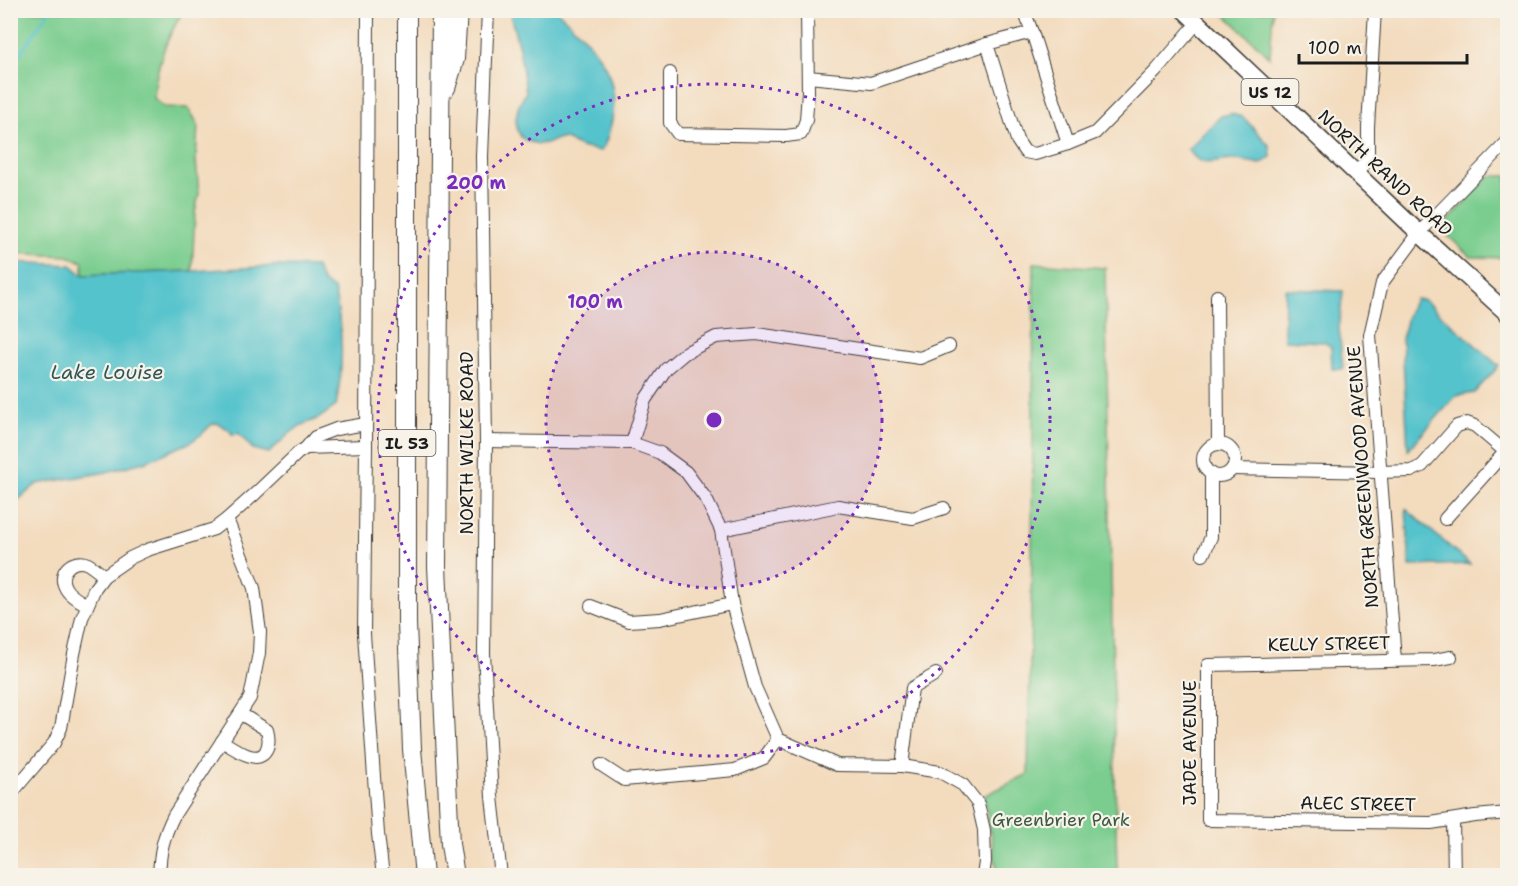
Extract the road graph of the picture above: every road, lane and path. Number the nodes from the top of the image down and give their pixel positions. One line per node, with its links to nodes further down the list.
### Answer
1 (368, 10): 23 (street)
2 (407, 10): 57 (highway, IL 53)
3 (441, 10): 15 (highway, IL 53)
4 (458, 10): 15 (highway)
5 (488, 10): 24 (street, NORTH WILKE ROAD)
6 (807, 10): 14 (street)
7 (1024, 10): 11 (street)
8 (1184, 10): 10 (main road, NORTH RAND ROAD / US 12)
9 (1375, 10): 18 (street)
10 (1197, 22): 17 (street); 18 (main road, NORTH RAND ROAD / US 12)
11 (1032, 32): 12 (street); 17 (street)
12 (987, 44): 14 (street); 17 (street)
13 (670, 72): 14 (street)
14 (808, 77)
15 (440, 110): 58 (highway, IL 53)
16 (1508, 141): 19 (street, NORTH GREENWOOD AVENUE)
17 (1068, 144)
18 (1356, 173): 19 (main road, NORTH RAND ROAD / US 12)
19 (1419, 233): 21 (main road, NORTH RAND ROAD / US 12); 31 (street, NORTH GREENWOOD AVENUE)
20 (1217, 296): 26 (street)
21 (1508, 314)
22 (949, 346): 25 (street)
23 (366, 424): 27 (street); 28 (street)
24 (486, 441): 25 (street); 59 (street, NORTH WILKE ROAD)
25 (632, 443): 36 (street)
26 (1218, 444): 30 (street); 32 (street)
27 (366, 446): 28 (street); 56 (street)
28 (306, 448): 34 (street)
29 (1506, 453): 31 (street); 35 (street)
30 (1232, 469): 31 (street); 32 (street)
31 (1380, 472): 43 (street, NORTH GREENWOOD AVENUE)
32 (1211, 473): 37 (street)
33 (944, 508): 36 (street)
34 (227, 519): 38 (street); 46 (street)
35 (1444, 519)
36 (721, 530): 39 (street)
37 (1203, 555)
38 (104, 576): 40 (street); 40 (street)
39 (732, 604): 41 (street); 47 (street)
40 (87, 605): 51 (street)
41 (591, 606)
42 (1451, 657): 43 (street, KELLY STREET)
43 (1395, 660): 44 (street, KELLY STREET)
44 (1208, 665): 53 (street, JADE AVENUE)
45 (936, 674): 50 (street)
46 (241, 714): 48 (street); 48 (street)
47 (778, 739): 49 (street); 50 (street)
48 (222, 741): 55 (street)
49 (601, 765)
50 (902, 766): 60 (street)
51 (10, 795)
52 (1508, 813): 54 (street, ALEC STREET)
53 (1208, 820): 54 (street, ALEC STREET)
54 (1453, 820): 61 (street)
55 (159, 876)
56 (383, 876)
57 (424, 876)
58 (455, 876)
59 (501, 876)
60 (983, 876)
61 (1454, 876)

